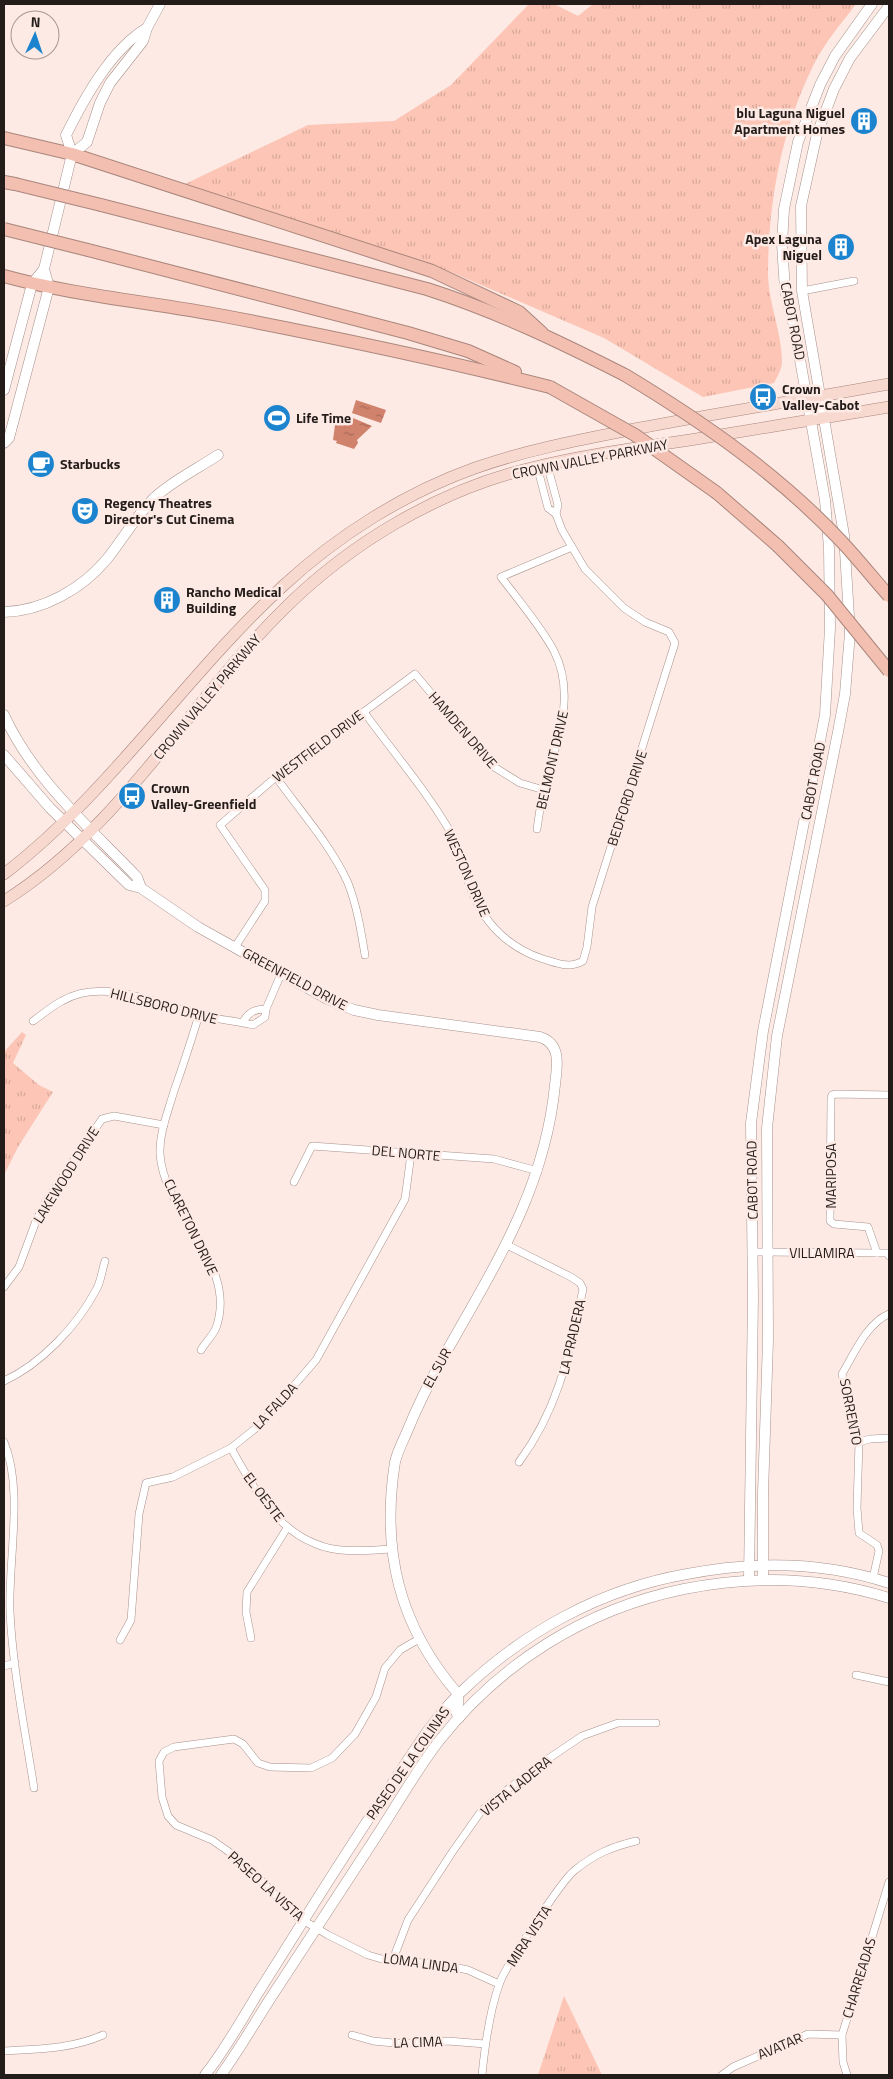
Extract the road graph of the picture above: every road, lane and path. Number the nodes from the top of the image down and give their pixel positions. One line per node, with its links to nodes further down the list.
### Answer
1 (160, 4): 4 (main road)
2 (872, 4): 22 (main road, CABOT ROAD)
3 (889, 6): 16 (main road, CABOT ROAD)
4 (146, 28): 5 (main road); 6 (main road)
5 (89, 92): 6 (main road); 8 (main road)
6 (102, 98): 8 (main road)
7 (4, 138): 8 (highway)
8 (72, 154): 11 (main road); 17 (highway)
9 (9, 183): 17 (highway, bridge)
10 (4, 230): 19 (highway, bridge)
11 (44, 270): 14 (main road); 15 (main road)
12 (4, 276): 14 (highway)
13 (854, 280): 16 (street)
14 (32, 284): 15 (highway); 20 (main road)
15 (49, 287): 19 (highway); 26 (main road)
16 (802, 291): 21 (main road, CABOT ROAD)
17 (542, 333): 30 (highway, bridge)
18 (889, 384): 21 (main road, CROWN VALLEY PARKWAY)
19 (550, 387): 32 (highway, bridge)
20 (4, 390)
21 (821, 396): 22 (main road, CROWN VALLEY PARKWAY); 24 (main road, CABOT ROAD)
22 (807, 399): 25 (main road, CABOT ROAD); 39 (main road, CROWN VALLEY PARKWAY)
23 (889, 407): 24 (main road, CROWN VALLEY PARKWAY)
24 (825, 417): 25 (main road, CROWN VALLEY PARKWAY); 63 (main road, CABOT ROAD)
25 (810, 419): 28 (main road, CROWN VALLEY PARKWAY); 62 (main road, CABOT ROAD)
26 (4, 443)
27 (218, 455): 31 (main road)
28 (542, 465): 29 (street); 41 (main road, CROWN VALLEY PARKWAY)
29 (572, 547): 38 (street, BELMONT DRIVE); 49 (street, BEDFORD DRIVE)
30 (889, 596)
31 (4, 612)
32 (889, 671)
33 (415, 674): 34 (street, WESTFIELD DRIVE); 38 (street, HAMDEN DRIVE)
34 (364, 712): 37 (street, WESTFIELD DRIVE); 49 (street, WESTON DRIVE)
35 (4, 715): 39 (main road, GREENFIELD DRIVE)
36 (4, 755): 40 (main road, GREENFIELD DRIVE)
37 (276, 777): 47 (street, WESTFIELD DRIVE); 48 (street)
38 (544, 790): 42 (street, BELMONT DRIVE)
39 (75, 813): 40 (main road, CROWN VALLEY PARKWAY); 41 (main road, GREENFIELD DRIVE)
40 (65, 823): 43 (main road, GREENFIELD DRIVE); 44 (main road, CROWN VALLEY PARKWAY)
41 (92, 829): 43 (main road, CROWN VALLEY PARKWAY); 45 (main road, GREENFIELD DRIVE)
42 (537, 829)
43 (82, 839): 45 (main road, GREENFIELD DRIVE); 46 (main road, CROWN VALLEY PARKWAY)
44 (4, 874)
45 (141, 888): 47 (main road, GREENFIELD DRIVE)
46 (4, 900)
47 (235, 947): 50 (main road, GREENFIELD DRIVE)
48 (365, 955)
49 (582, 960)
50 (280, 974): 51 (street, HILLSBORO DRIVE); 55 (main road, GREENFIELD DRIVE)
51 (266, 1009): 54 (street); 54 (street, HILLSBORO DRIVE)
52 (199, 1015): 53 (street, HILLSBORO DRIVE); 54 (street, HILLSBORO DRIVE); 57 (street, CLARETON DRIVE)
53 (33, 1021)
54 (243, 1022)
55 (553, 1044): 59 (main road, EL SUR)
56 (889, 1095): 64 (street, MARIPOSA)
57 (164, 1125): 67 (street, LAKEWOOD DRIVE); 69 (street, CLARETON DRIVE)
58 (411, 1154): 59 (street, DEL NORTE); 60 (street, DEL NORTE); 74 (street, LA FALDA)
59 (538, 1171): 61 (main road, EL SUR)
60 (294, 1182)
61 (507, 1245): 75 (street, LA PRADERA); 77 (main road, EL SUR)
62 (752, 1252): 63 (street, VILLAMIRA); 79 (main road, CABOT ROAD)
63 (767, 1253): 64 (street, VILLAMIRA); 78 (main road, CABOT ROAD)
64 (877, 1253): 65 (street, VILLAMIRA)
65 (889, 1256)
66 (105, 1261): 70 (street)
67 (4, 1287)
68 (889, 1314): 73 (street, SORRENTO)
69 (201, 1350)
70 (4, 1381)
71 (889, 1438): 73 (street)
72 (4, 1442): 88 (street)
73 (859, 1442): 81 (street, SORRENTO)
74 (231, 1448): 76 (street, EL OESTE); 87 (street, LA FALDA)
75 (519, 1462)
76 (287, 1528): 77 (street, EL OESTE); 85 (street)
77 (392, 1549): 86 (main road, EL SUR)
78 (763, 1565): 79 (main road, PASEO DE LA COLINAS); 80 (main road, CABOT ROAD); 81 (main road, PASEO DE LA COLINAS)
79 (748, 1566): 82 (main road, CABOT ROAD); 93 (main road, PASEO DE LA COLINAS)
80 (763, 1578): 82 (main road, PASEO DE LA COLINAS); 84 (main road, PASEO DE LA COLINAS)
81 (873, 1578): 83 (main road, PASEO DE LA COLINAS)
82 (749, 1580): 92 (main road, PASEO DE LA COLINAS)
83 (889, 1583)
84 (889, 1598)
85 (251, 1638)
86 (418, 1638): 93 (main road, EL SUR); 99 (street, PASEO LA VISTA)
87 (120, 1640)
88 (15, 1663): 89 (street); 96 (street)
89 (4, 1666)
90 (856, 1675): 91 (street)
91 (889, 1682)
92 (493, 1684): 93 (main road); 94 (main road, PASEO DE LA COLINAS)
93 (458, 1694): 94 (main road); 99 (main road, PASEO DE LA COLINAS)
94 (459, 1718): 100 (main road, PASEO DE LA COLINAS)
95 (656, 1723): 101 (street, VISTA LADERA)
96 (34, 1788)
97 (636, 1841): 102 (street, MIRA VISTA)
98 (889, 1882): 105 (street, CHARREADAS)
99 (304, 1921): 100 (street, PASEO LA VISTA); 108 (main road, PASEO DE LA COLINAS)
100 (316, 1928): 101 (street, LOMA LINDA); 109 (main road, PASEO DE LA COLINAS)
101 (392, 1962): 102 (street, LOMA LINDA)
102 (499, 1984): 106 (street, MIRA VISTA)
103 (103, 2035): 107 (street)
104 (352, 2035): 106 (street, LA CIMA)
105 (842, 2035): 111 (street, AVATAR); 112 (street, CHARREADAS)
106 (485, 2044): 110 (street, MIRA VISTA)
107 (4, 2051)
108 (205, 2075)
109 (222, 2075)
110 (482, 2075)
111 (722, 2075)
112 (847, 2075)

